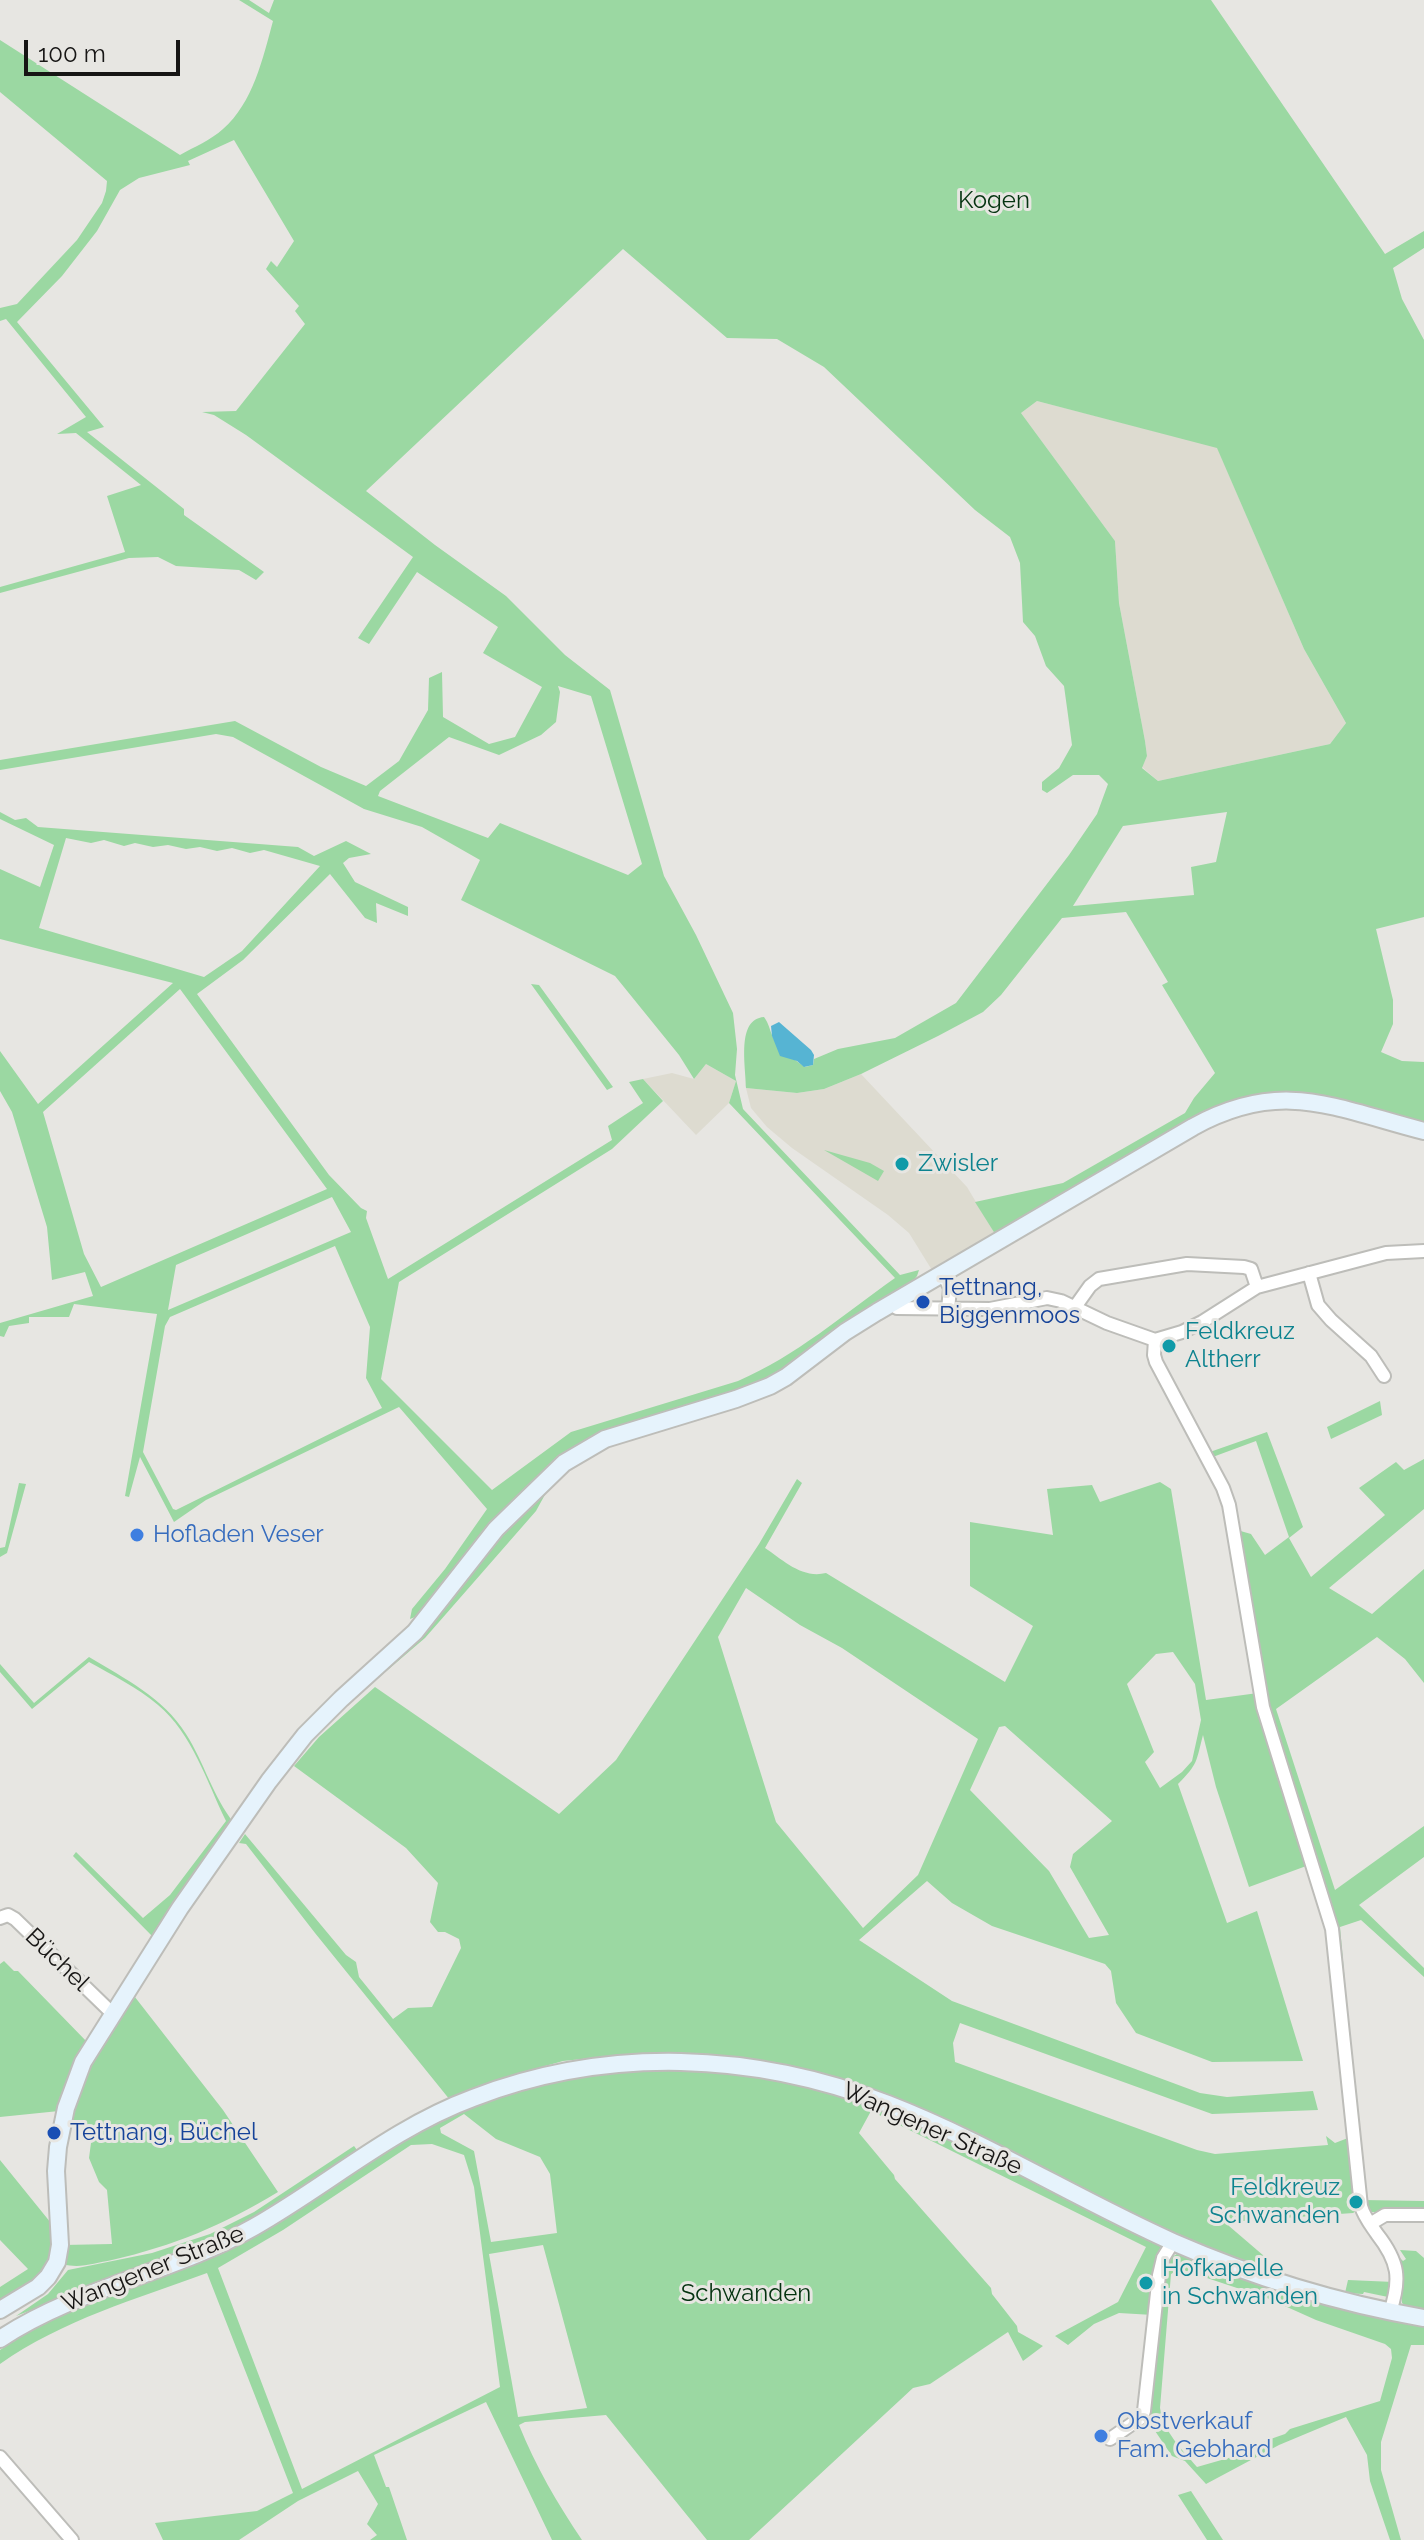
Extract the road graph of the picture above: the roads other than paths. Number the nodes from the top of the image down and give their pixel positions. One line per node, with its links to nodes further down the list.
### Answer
1 (1424, 1131): 4 (main road)
2 (1424, 1251): 3 (street)
3 (1309, 1273): 5 (street); 10 (street)
4 (943, 1274): 6 (main road); 8 (street)
5 (1257, 1287): 7 (street); 9 (street)
6 (891, 1304): 8 (street); 12 (main road)
7 (1075, 1307): 8 (street); 9 (street)
8 (948, 1310)
9 (1155, 1340): 14 (street)
10 (1384, 1376)
11 (0, 1918): 12 (street, Büchel)
12 (112, 2013): 16 (main road)
13 (1424, 2215): 14 (street)
14 (1370, 2224): 17 (street)
15 (1173, 2242): 17 (main road, Wangener Straße); 19 (main road, Wangener Straße); 20 (street)
16 (0, 2310)
17 (1390, 2312): 18 (main road, Wangener Straße)
18 (1424, 2318)
19 (0, 2339)
20 (1110, 2439)
21 (0, 2457): 22 (street)
22 (72, 2540)

